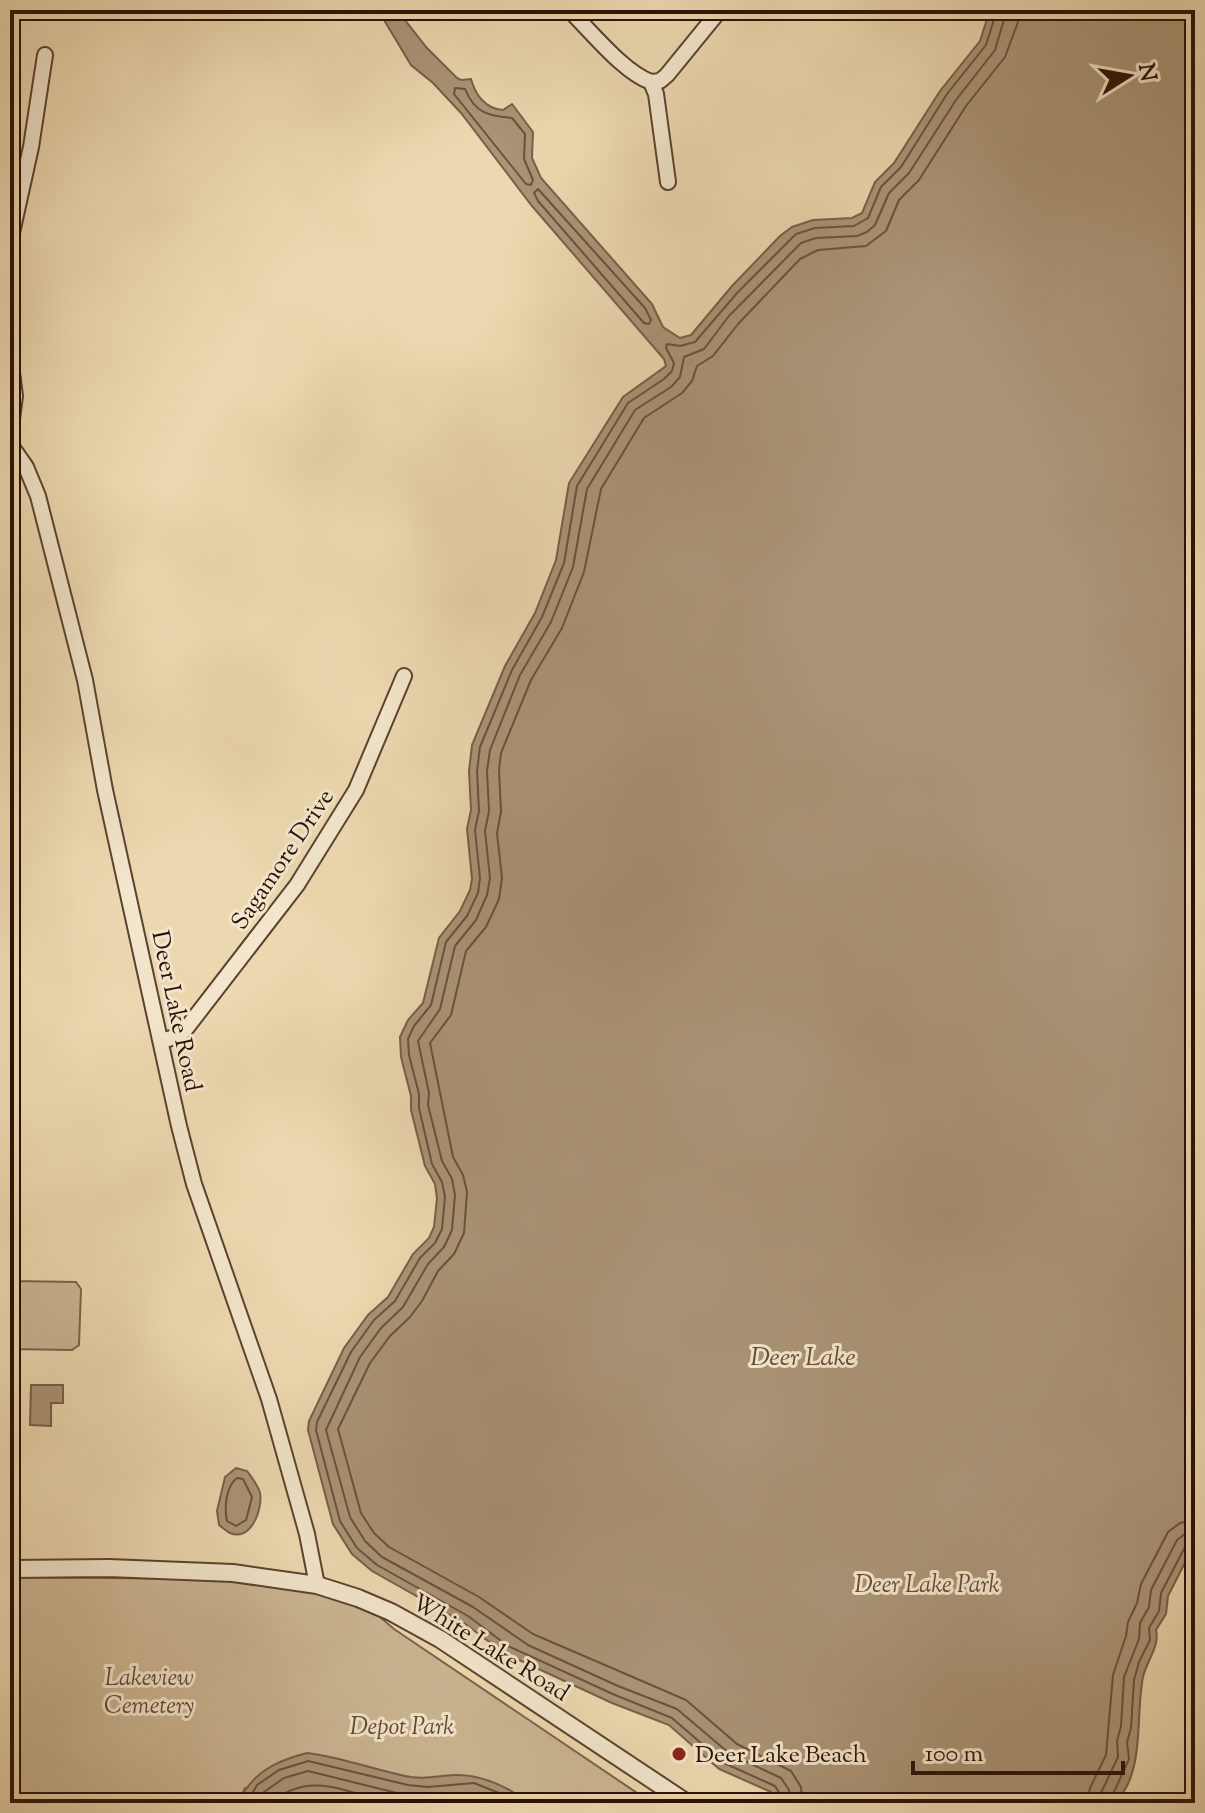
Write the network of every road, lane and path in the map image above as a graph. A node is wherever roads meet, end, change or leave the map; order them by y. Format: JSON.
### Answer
{"nodes":[{"id":1,"x":569,"y":10,"type":"edge"},
{"id":2,"x":720,"y":10,"type":"edge"},
{"id":3,"x":45,"y":55,"type":"dead end"},
{"id":4,"x":651,"y":82,"type":"junction"},
{"id":5,"x":668,"y":182,"type":"dead end"},
{"id":6,"x":10,"y":242,"type":"edge"},
{"id":7,"x":10,"y":356,"type":"edge"},
{"id":8,"x":10,"y":434,"type":"edge"},
{"id":9,"x":10,"y":444,"type":"edge"},
{"id":10,"x":404,"y":676,"type":"dead end"},
{"id":11,"x":161,"y":1041,"type":"junction"},
{"id":12,"x":10,"y":1569,"type":"edge"},
{"id":13,"x":317,"y":1585,"type":"junction"},
{"id":14,"x":687,"y":1803,"type":"edge"}],
"edges":[{"from":1,"to":4,"type":"street"},
{"from":2,"to":4,"type":"street"},
{"from":3,"to":6,"type":"street"},
{"from":4,"to":5,"type":"street"},
{"from":7,"to":8,"type":"street"},
{"from":9,"to":11,"type":"street","name":"Deer Lake Road"},
{"from":10,"to":11,"type":"street","name":"Sagamore Drive"},
{"from":11,"to":13,"type":"street","name":"Deer Lake Road"},
{"from":12,"to":13,"type":"street","name":"White Lake Road"},
{"from":13,"to":14,"type":"street","name":"White Lake Road"}]}
